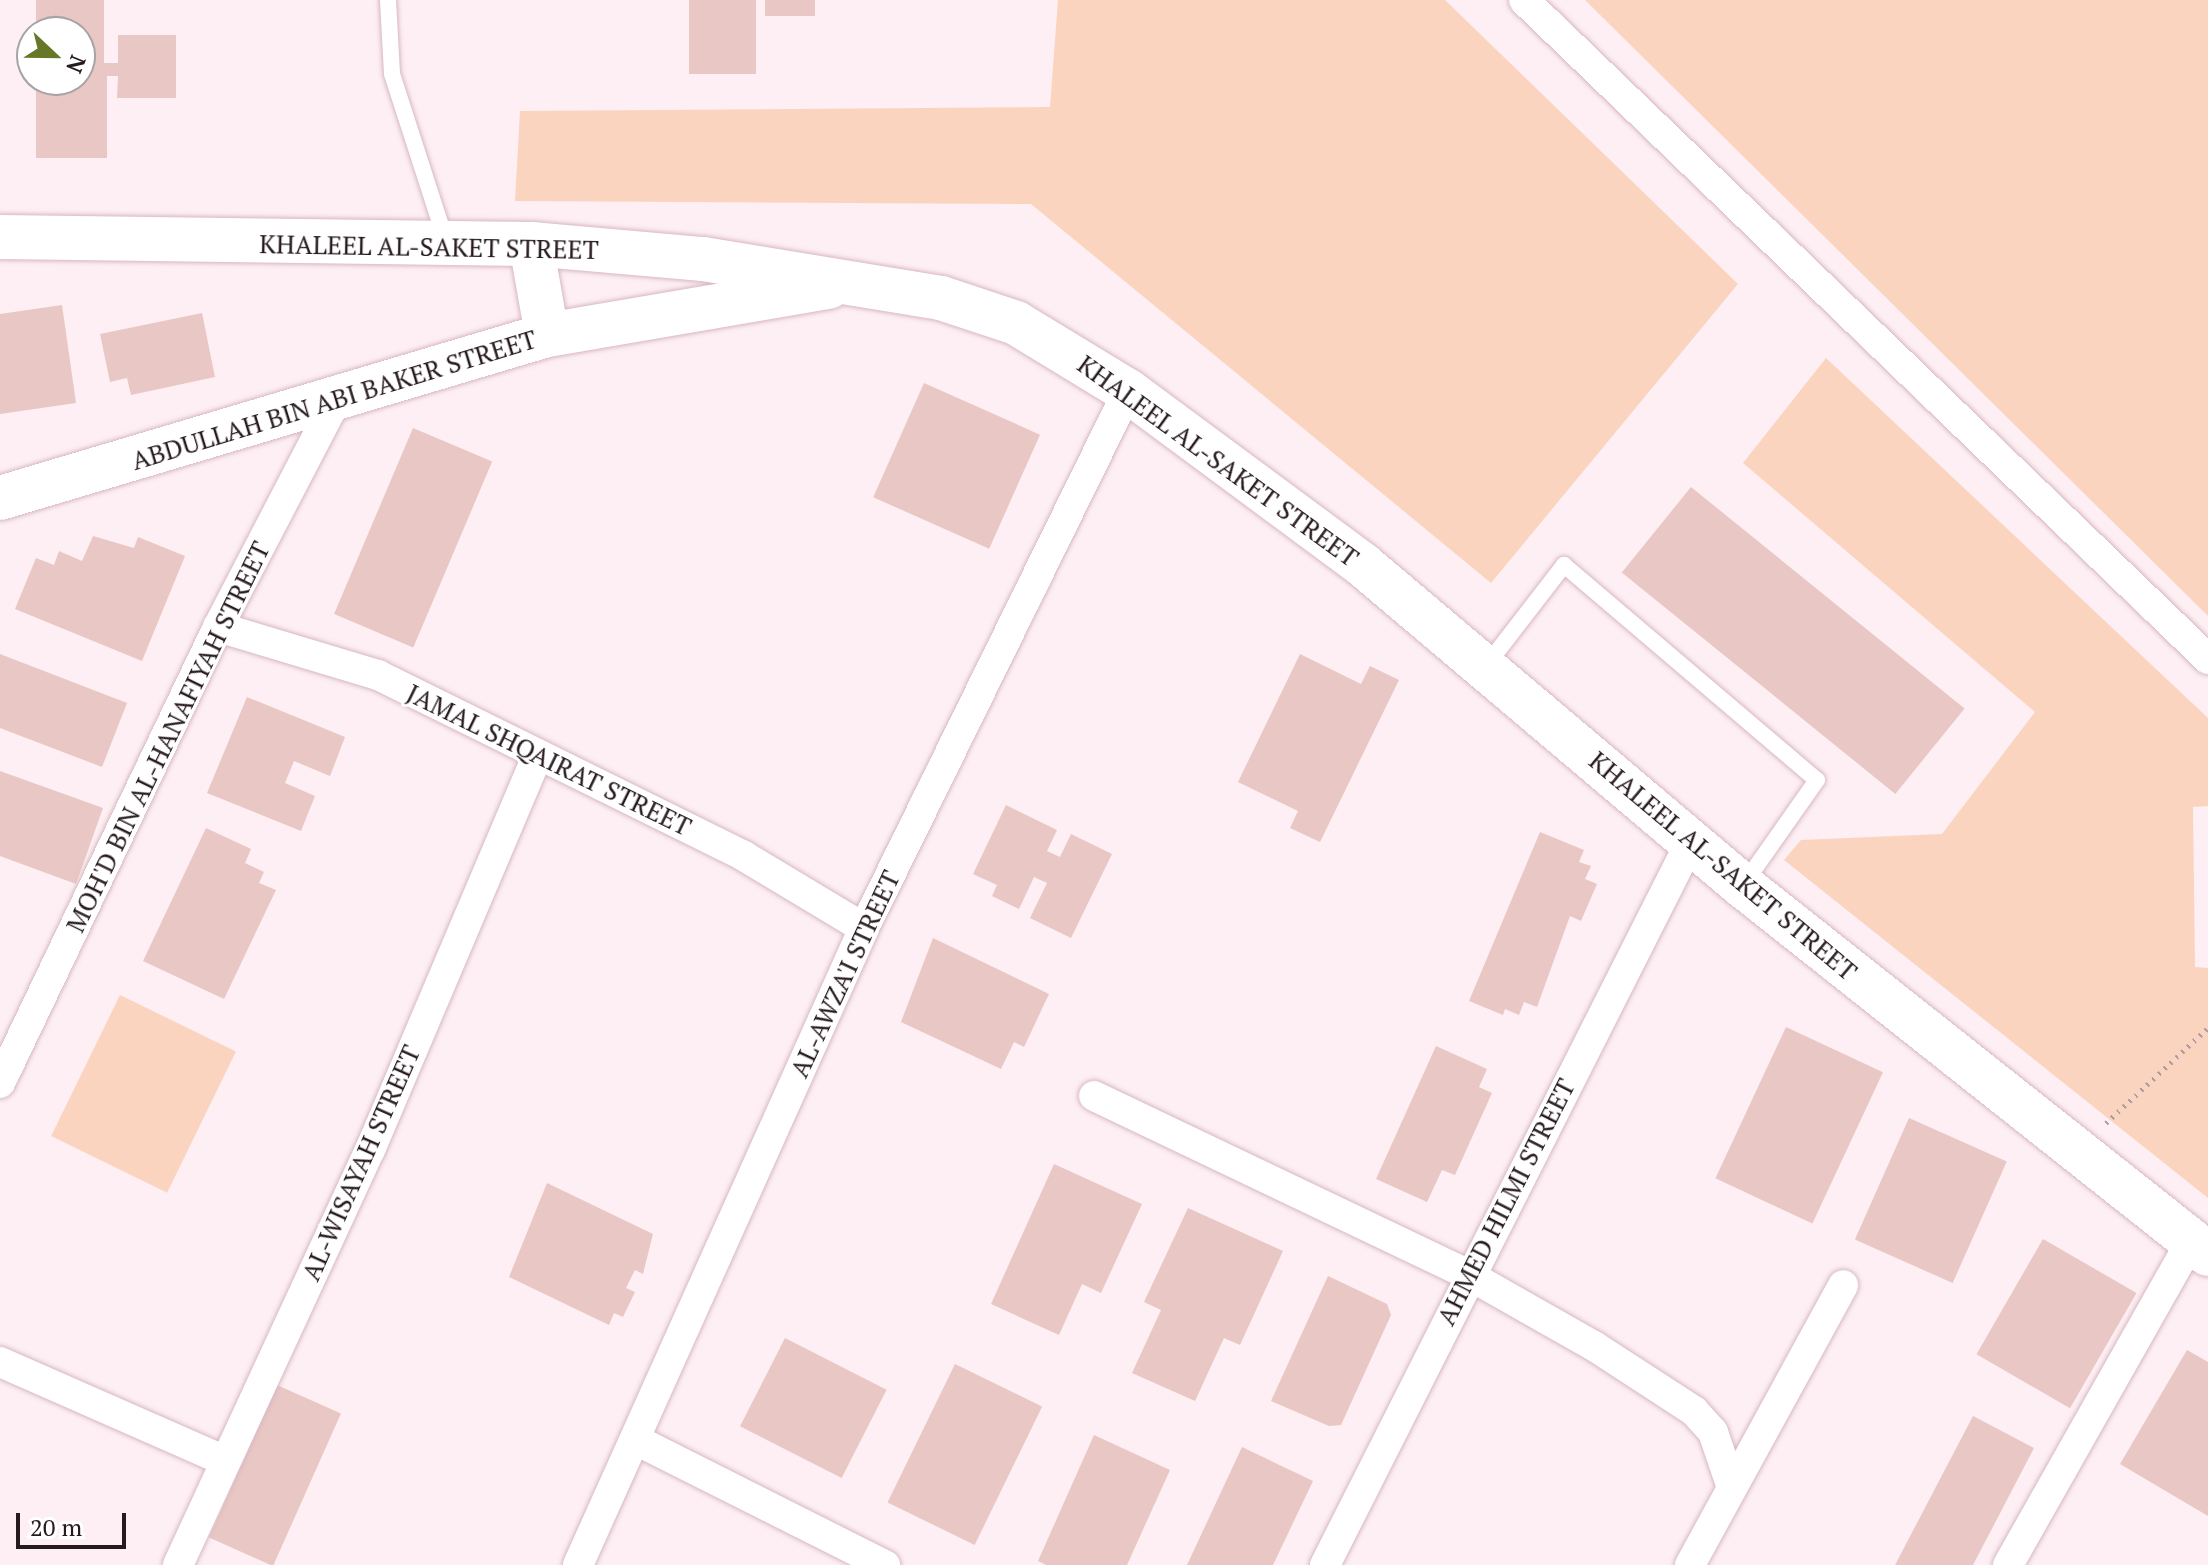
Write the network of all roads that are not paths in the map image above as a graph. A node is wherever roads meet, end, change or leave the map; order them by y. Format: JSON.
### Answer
{"nodes":[{"id":1,"x":388,"y":0,"type":"edge"},
{"id":2,"x":1524,"y":0,"type":"edge"},
{"id":3,"x":0,"y":237,"type":"edge"},
{"id":4,"x":448,"y":244,"type":"junction"},
{"id":5,"x":531,"y":244,"type":"junction"},
{"id":6,"x":859,"y":281,"type":"junction"},
{"id":7,"x":547,"y":335,"type":"junction"},
{"id":8,"x":1128,"y":391,"type":"junction"},
{"id":9,"x":340,"y":393,"type":"junction"},
{"id":10,"x":0,"y":498,"type":"edge"},
{"id":11,"x":218,"y":627,"type":"junction"},
{"id":12,"x":2208,"y":659,"type":"edge"},
{"id":13,"x":1486,"y":666,"type":"junction"},
{"id":14,"x":537,"y":757,"type":"junction"},
{"id":15,"x":1691,"y":841,"type":"junction"},
{"id":16,"x":1743,"y":886,"type":"junction"},
{"id":17,"x":864,"y":928,"type":"junction"},
{"id":18,"x":0,"y":1083,"type":"edge"},
{"id":19,"x":1094,"y":1096,"type":"dead end"},
{"id":20,"x":2200,"y":1247,"type":"edge"},
{"id":21,"x":1467,"y":1274,"type":"junction"},
{"id":22,"x":1843,"y":1285,"type":"dead end"},
{"id":23,"x":0,"y":1362,"type":"edge"},
{"id":24,"x":636,"y":1440,"type":"junction"},
{"id":25,"x":225,"y":1461,"type":"junction"},
{"id":26,"x":1730,"y":1482,"type":"junction"},
{"id":27,"x":850,"y":1558,"type":"edge"},
{"id":28,"x":178,"y":1565,"type":"edge"},
{"id":29,"x":578,"y":1565,"type":"edge"},
{"id":30,"x":885,"y":1565,"type":"edge"},
{"id":31,"x":1325,"y":1565,"type":"edge"},
{"id":32,"x":1690,"y":1565,"type":"edge"},
{"id":33,"x":2008,"y":1565,"type":"edge"}],
"edges":[{"from":1,"to":4,"type":"lane"},
{"from":2,"to":12,"type":"street"},
{"from":3,"to":4,"type":"street","name":"KHALEEL AL-SAKET STREET"},
{"from":4,"to":5,"type":"street","name":"KHALEEL AL-SAKET STREET"},
{"from":5,"to":6,"type":"street","name":"KHALEEL AL-SAKET STREET"},
{"from":5,"to":7,"type":"street"},
{"from":6,"to":7,"type":"street","name":"ABDULLAH BIN ABI BAKER STREET"},
{"from":6,"to":8,"type":"street","name":"KHALEEL AL-SAKET STREET"},
{"from":7,"to":9,"type":"street","name":"ABDULLAH BIN ABI BAKER STREET"},
{"from":8,"to":13,"type":"street","name":"KHALEEL AL-SAKET STREET"},
{"from":8,"to":17,"type":"street","name":"AL-AWZA'I STREET"},
{"from":9,"to":10,"type":"street","name":"ABDULLAH BIN ABI BAKER STREET"},
{"from":9,"to":11,"type":"street","name":"MOH'D BIN AL-HANAFIYAH STREET"},
{"from":11,"to":14,"type":"street","name":"JAMAL SHQAIRAT STREET"},
{"from":11,"to":18,"type":"street","name":"MOH'D BIN AL-HANAFIYAH STREET"},
{"from":13,"to":15,"type":"street","name":"KHALEEL AL-SAKET STREET"},
{"from":13,"to":16,"type":"lane"},
{"from":14,"to":17,"type":"street","name":"JAMAL SHQAIRAT STREET"},
{"from":14,"to":25,"type":"street","name":"AL-WISAYAH STREET"},
{"from":15,"to":16,"type":"street","name":"KHALEEL AL-SAKET STREET"},
{"from":15,"to":21,"type":"street","name":"AHMED HILMI STREET"},
{"from":16,"to":20,"type":"street","name":"KHALEEL AL-SAKET STREET"},
{"from":17,"to":24,"type":"street","name":"AL-AWZA'I STREET"},
{"from":19,"to":21,"type":"street"},
{"from":20,"to":33,"type":"street"},
{"from":21,"to":26,"type":"street"},
{"from":21,"to":31,"type":"street","name":"AHMED HILMI STREET"},
{"from":22,"to":26,"type":"street"},
{"from":23,"to":25,"type":"street"},
{"from":24,"to":27,"type":"street"},
{"from":24,"to":29,"type":"street","name":"AL-AWZA'I STREET"},
{"from":25,"to":28,"type":"street","name":"AL-WISAYAH STREET"},
{"from":26,"to":32,"type":"street"},
{"from":27,"to":30,"type":"street"}]}
